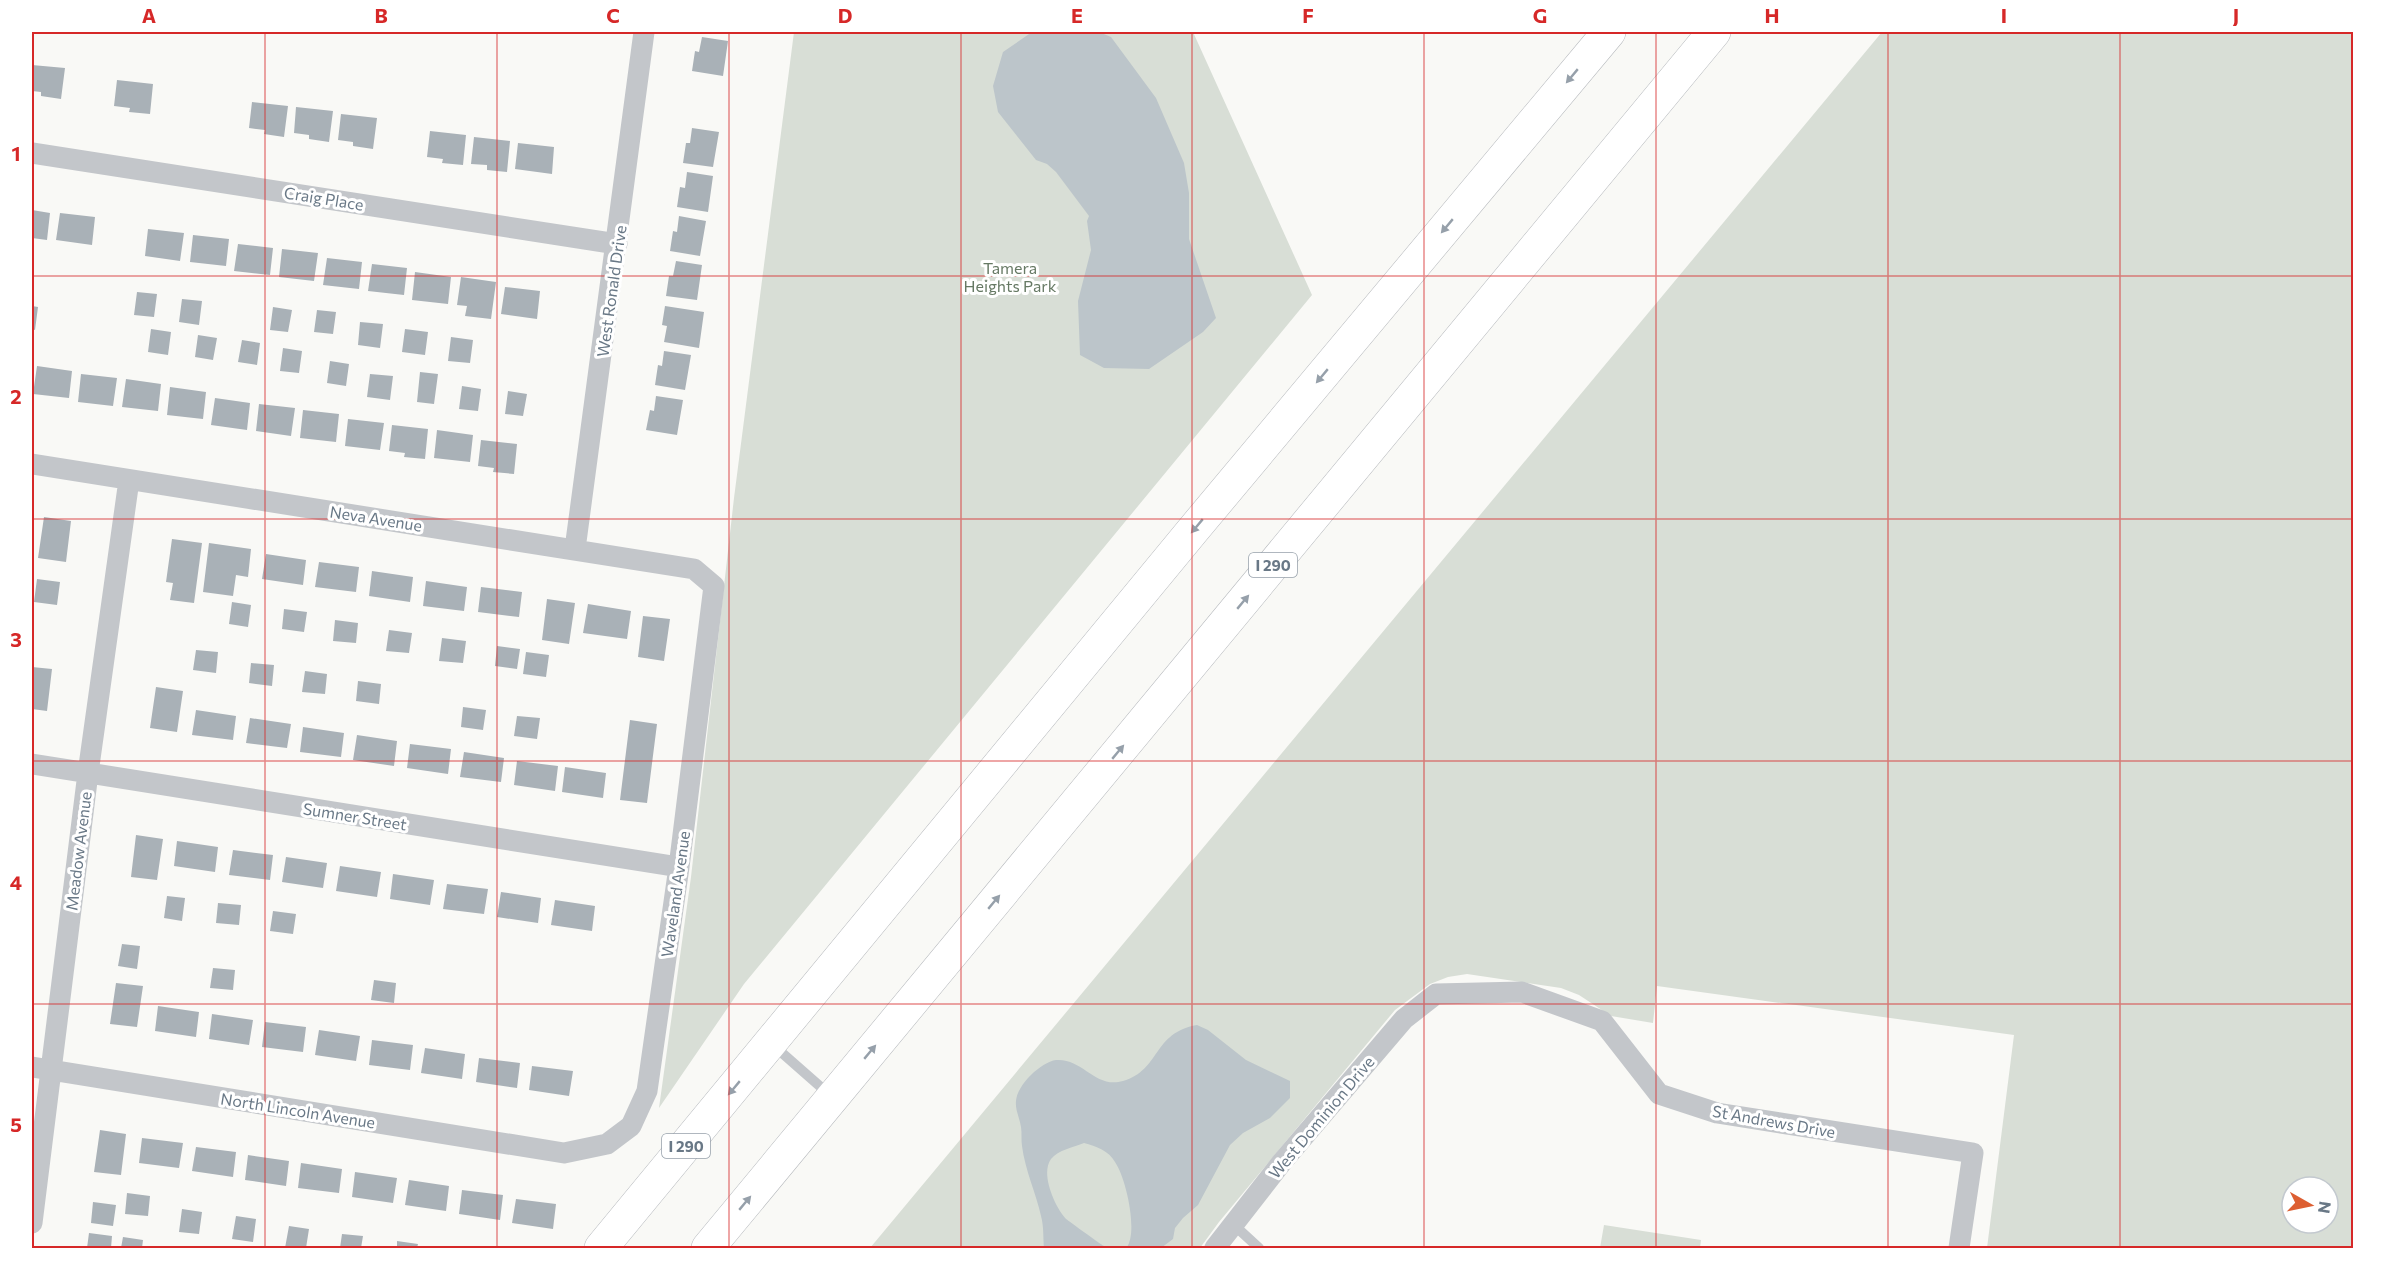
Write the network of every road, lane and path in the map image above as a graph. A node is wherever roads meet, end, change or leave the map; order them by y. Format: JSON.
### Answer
{"nodes":[{"id":1,"x":644,"y":32,"type":"edge"},
{"id":2,"x":1609,"y":32,"type":"edge"},
{"id":3,"x":1714,"y":32,"type":"edge"},
{"id":4,"x":32,"y":153,"type":"edge"},
{"id":5,"x":617,"y":244,"type":"junction"},
{"id":6,"x":32,"y":464,"type":"edge"},
{"id":7,"x":129,"y":480,"type":"junction"},
{"id":8,"x":575,"y":549,"type":"junction"},
{"id":9,"x":714,"y":586,"type":"joint"},
{"id":10,"x":32,"y":764,"type":"edge"},
{"id":11,"x":88,"y":773,"type":"junction"},
{"id":12,"x":679,"y":867,"type":"junction"},
{"id":13,"x":1436,"y":994,"type":"joint"},
{"id":14,"x":771,"y":1043,"type":"junction"},
{"id":15,"x":41,"y":1069,"type":"edge"},
{"id":16,"x":832,"y":1098,"type":"junction"},
{"id":17,"x":564,"y":1153,"type":"joint"},
{"id":18,"x":32,"y":1223,"type":"edge"},
{"id":19,"x":1234,"y":1225,"type":"junction"},
{"id":20,"x":601,"y":1248,"type":"edge"},
{"id":21,"x":708,"y":1248,"type":"edge"},
{"id":22,"x":1215,"y":1248,"type":"edge"},
{"id":23,"x":1258,"y":1248,"type":"edge"},
{"id":24,"x":1959,"y":1248,"type":"edge"}],
"edges":[{"from":1,"to":5,"type":"street","name":"West Ronald Drive"},
{"from":2,"to":14,"type":"highway","number":"I 290","one_way":true},
{"from":16,"to":3,"type":"highway","number":"I 290","one_way":true},
{"from":4,"to":5,"type":"street","name":"Craig Place"},
{"from":5,"to":8,"type":"street","name":"West Ronald Drive"},
{"from":6,"to":7,"type":"street","name":"Neva Avenue"},
{"from":7,"to":8,"type":"street","name":"Neva Avenue"},
{"from":7,"to":11,"type":"street","name":"Meadow Avenue"},
{"from":8,"to":9,"type":"street","name":"Neva Avenue"},
{"from":9,"to":12,"type":"street","name":"Waveland Avenue"},
{"from":10,"to":11,"type":"street","name":"Sumner Street"},
{"from":11,"to":12,"type":"street","name":"Sumner Street"},
{"from":11,"to":15,"type":"street","name":"Meadow Avenue"},
{"from":12,"to":17,"type":"street","name":"Waveland Avenue"},
{"from":13,"to":19,"type":"street","name":"West Dominion Drive"},
{"from":13,"to":24,"type":"street","name":"St Andrews Drive"},
{"from":14,"to":16,"type":"lane"},
{"from":14,"to":20,"type":"highway","number":"I 290","one_way":true},
{"from":15,"to":17,"type":"street","name":"North Lincoln Avenue"},
{"from":15,"to":18,"type":"street","name":"Meadow Avenue"},
{"from":21,"to":16,"type":"highway","number":"I 290","one_way":true},
{"from":19,"to":22,"type":"street","name":"West Dominion Drive"},
{"from":19,"to":23,"type":"lane"}]}
